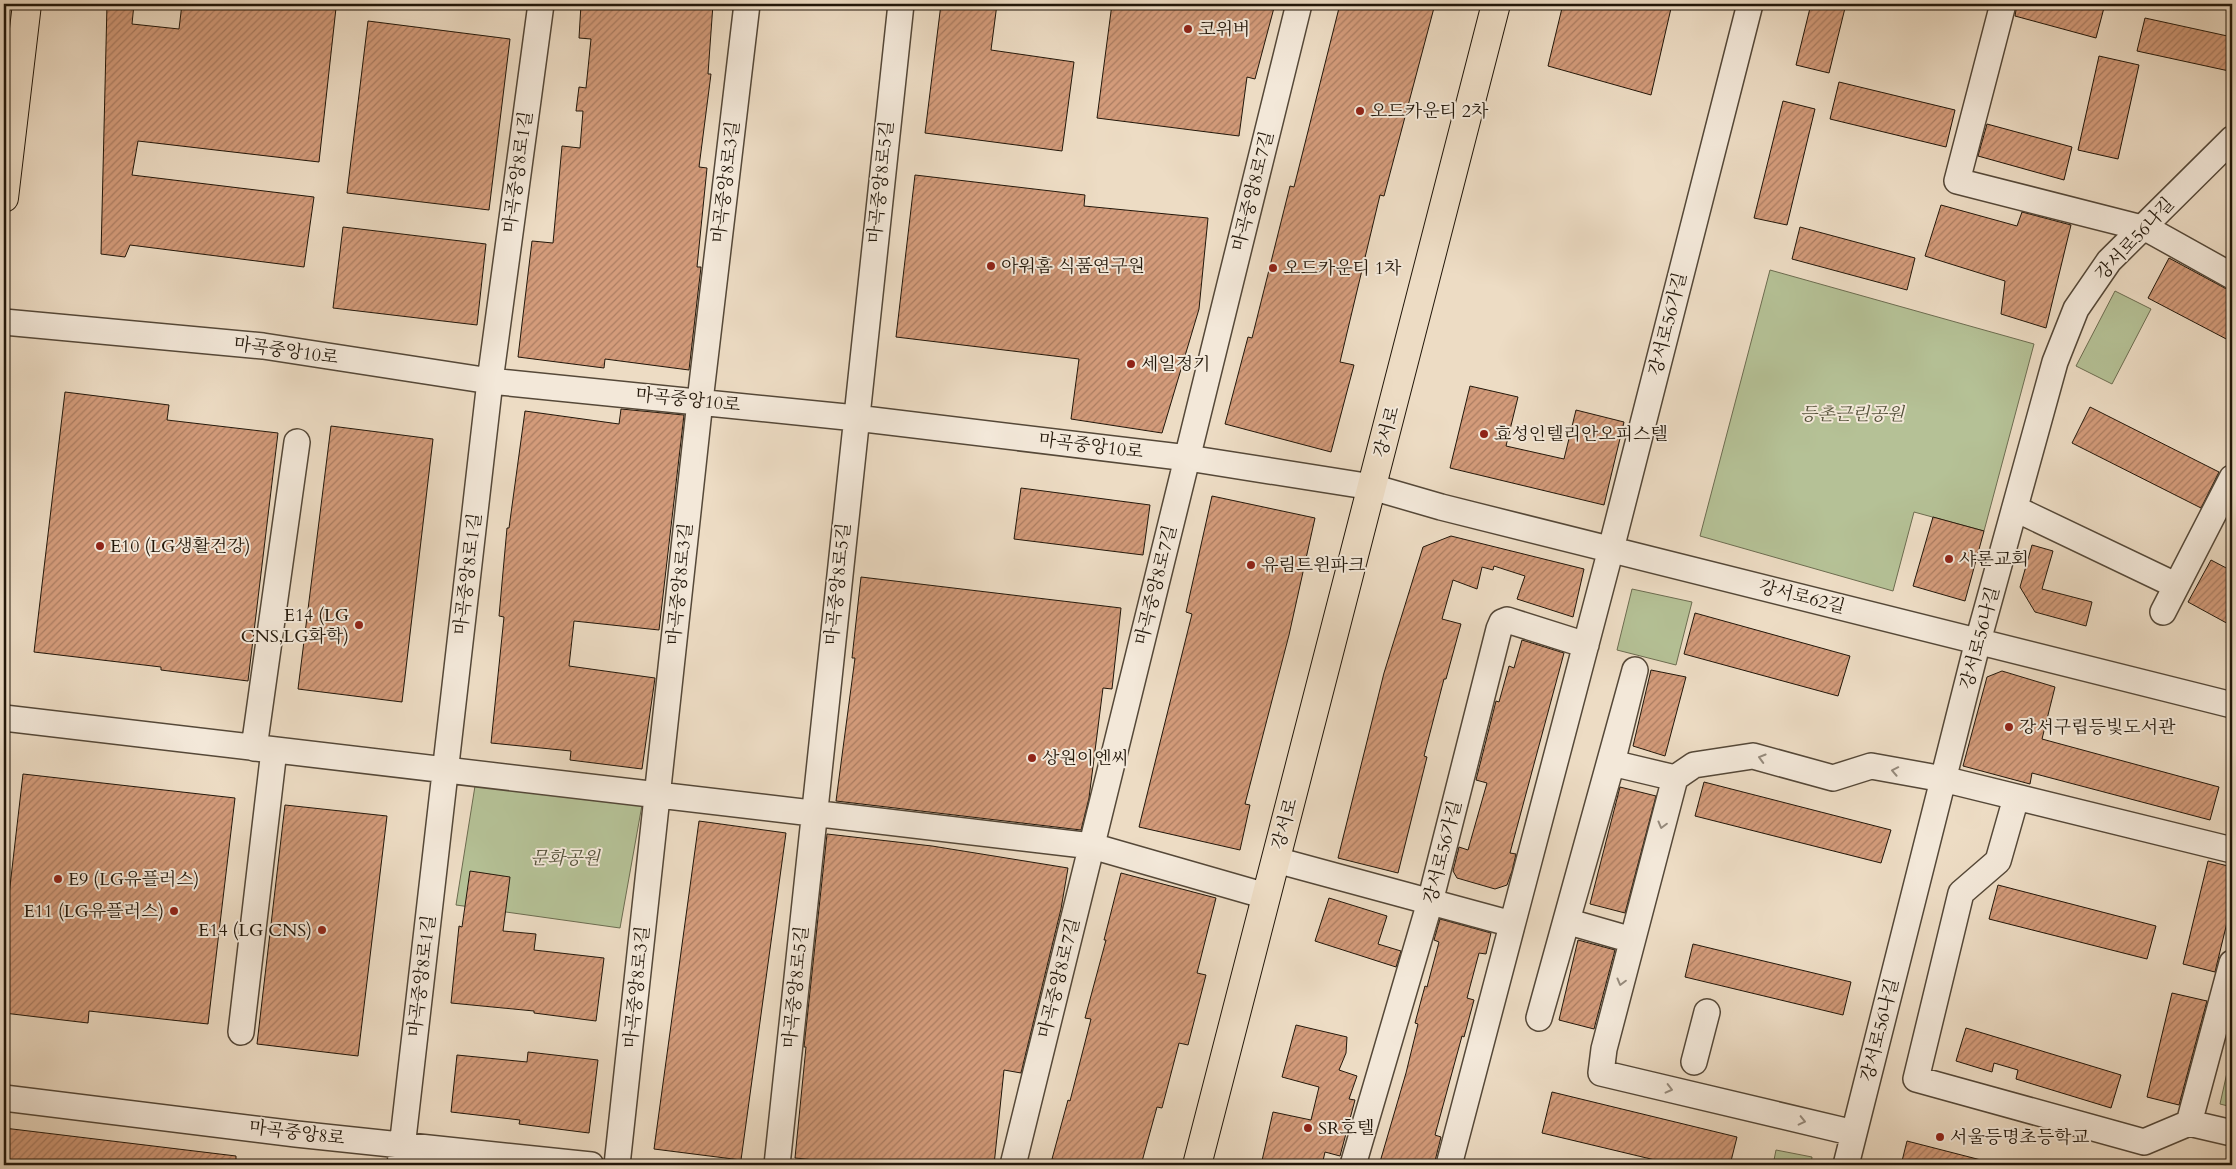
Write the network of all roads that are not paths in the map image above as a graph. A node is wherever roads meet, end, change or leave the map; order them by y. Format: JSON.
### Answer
{"nodes":[{"id":1,"x":27,"y":4,"type":"edge"},
{"id":2,"x":540,"y":4,"type":"edge"},
{"id":3,"x":747,"y":4,"type":"edge"},
{"id":4,"x":901,"y":4,"type":"edge"},
{"id":5,"x":1300,"y":4,"type":"edge"},
{"id":6,"x":1496,"y":4,"type":"edge"},
{"id":7,"x":1750,"y":4,"type":"edge"},
{"id":8,"x":2003,"y":4,"type":"edge"},
{"id":9,"x":2232,"y":139,"type":"edge"},
{"id":10,"x":4,"y":198,"type":"edge"},
{"id":11,"x":2143,"y":228,"type":"junction"},
{"id":12,"x":2232,"y":276,"type":"edge"},
{"id":13,"x":4,"y":322,"type":"edge"},
{"id":14,"x":490,"y":381,"type":"junction"},
{"id":15,"x":700,"y":401,"type":"junction"},
{"id":16,"x":856,"y":418,"type":"junction"},
{"id":17,"x":297,"y":442,"type":"dead end"},
{"id":18,"x":1188,"y":458,"type":"junction"},
{"id":19,"x":2232,"y":478,"type":"edge"},
{"id":20,"x":1372,"y":487,"type":"junction"},
{"id":21,"x":2016,"y":509,"type":"junction"},
{"id":22,"x":1611,"y":549,"type":"junction"},
{"id":23,"x":2175,"y":585,"type":"junction"},
{"id":24,"x":2162,"y":612,"type":"dead end"},
{"id":25,"x":1978,"y":641,"type":"junction"},
{"id":26,"x":1586,"y":645,"type":"junction"},
{"id":27,"x":2232,"y":705,"type":"edge"},
{"id":28,"x":4,"y":718,"type":"edge"},
{"id":29,"x":264,"y":749,"type":"junction"},
{"id":30,"x":1612,"y":762,"type":"junction"},
{"id":31,"x":445,"y":771,"type":"junction"},
{"id":32,"x":1675,"y":778,"type":"junction"},
{"id":33,"x":1943,"y":780,"type":"junction"},
{"id":34,"x":657,"y":796,"type":"junction"},
{"id":35,"x":2016,"y":798,"type":"junction"},
{"id":36,"x":814,"y":814,"type":"junction"},
{"id":37,"x":1092,"y":846,"type":"junction"},
{"id":38,"x":2232,"y":850,"type":"edge"},
{"id":39,"x":1276,"y":860,"type":"junction"},
{"id":40,"x":1266,"y":896,"type":"junction"},
{"id":41,"x":1430,"y":902,"type":"junction"},
{"id":42,"x":1566,"y":921,"type":"junction"},
{"id":43,"x":1512,"y":924,"type":"junction"},
{"id":44,"x":1632,"y":940,"type":"junction"},
{"id":45,"x":2232,"y":964,"type":"edge"},
{"id":46,"x":1708,"y":1012,"type":"dead end"},
{"id":47,"x":240,"y":1032,"type":"dead end"},
{"id":48,"x":1694,"y":1062,"type":"dead end"},
{"id":49,"x":4,"y":1098,"type":"edge"},
{"id":50,"x":2189,"y":1123,"type":"junction"},
{"id":51,"x":1854,"y":1133,"type":"junction"},
{"id":52,"x":2232,"y":1133,"type":"edge"},
{"id":53,"x":402,"y":1155,"type":"edge"},
{"id":54,"x":591,"y":1165,"type":"edge"},
{"id":55,"x":618,"y":1165,"type":"edge"},
{"id":56,"x":777,"y":1165,"type":"edge"},
{"id":57,"x":1013,"y":1165,"type":"edge"},
{"id":58,"x":1197,"y":1165,"type":"edge"},
{"id":59,"x":1354,"y":1165,"type":"edge"},
{"id":60,"x":1449,"y":1165,"type":"edge"},
{"id":61,"x":1846,"y":1165,"type":"edge"}],
"edges":[{"from":1,"to":10,"type":"main road"},
{"from":2,"to":14,"type":"street","name":"마곡중앙8로1길"},
{"from":3,"to":15,"type":"street","name":"마곡중앙8로3길"},
{"from":4,"to":16,"type":"street","name":"마곡중앙8로5길"},
{"from":5,"to":18,"type":"street","name":"마곡중앙8로7길"},
{"from":6,"to":20,"type":"main road","name":"강서로"},
{"from":7,"to":22,"type":"street","name":"강서로56가길"},
{"from":8,"to":11,"type":"street"},
{"from":9,"to":11,"type":"street","name":"강서로56나길"},
{"from":11,"to":12,"type":"street"},
{"from":11,"to":21,"type":"street","name":"강서로56나길"},
{"from":13,"to":14,"type":"street","name":"마곡중앙10로"},
{"from":14,"to":15,"type":"street","name":"마곡중앙10로"},
{"from":14,"to":31,"type":"street","name":"마곡중앙8로1길"},
{"from":15,"to":16,"type":"street","name":"마곡중앙10로"},
{"from":15,"to":34,"type":"street","name":"마곡중앙8로3길"},
{"from":16,"to":18,"type":"street","name":"마곡중앙10로"},
{"from":16,"to":36,"type":"street","name":"마곡중앙8로5길"},
{"from":17,"to":29,"type":"street"},
{"from":18,"to":20,"type":"street","name":"마곡중앙10로"},
{"from":18,"to":37,"type":"street","name":"마곡중앙8로7길"},
{"from":19,"to":23,"type":"street"},
{"from":20,"to":22,"type":"street","name":"강서로62길"},
{"from":20,"to":39,"type":"main road","name":"강서로"},
{"from":21,"to":23,"type":"street"},
{"from":21,"to":25,"type":"street","name":"강서로56나길"},
{"from":22,"to":25,"type":"street","name":"강서로62길"},
{"from":22,"to":26,"type":"street","name":"강서로56가길"},
{"from":23,"to":24,"type":"street"},
{"from":25,"to":27,"type":"street","name":"강서로62길"},
{"from":25,"to":33,"type":"street","name":"강서로56나길"},
{"from":26,"to":41,"type":"street","name":"강서로56가길"},
{"from":26,"to":43,"type":"street","name":"강서로56가길"},
{"from":28,"to":29,"type":"street"},
{"from":29,"to":31,"type":"street"},
{"from":29,"to":47,"type":"street"},
{"from":30,"to":32,"type":"street"},
{"from":30,"to":42,"type":"street"},
{"from":30,"to":42,"type":"street"},
{"from":31,"to":34,"type":"street"},
{"from":31,"to":53,"type":"street","name":"마곡중앙8로1길"},
{"from":33,"to":32,"type":"street","one_way":true},
{"from":32,"to":44,"type":"street","one_way":true},
{"from":33,"to":35,"type":"street"},
{"from":33,"to":51,"type":"street","name":"강서로56나길"},
{"from":34,"to":36,"type":"street"},
{"from":34,"to":55,"type":"street","name":"마곡중앙8로3길"},
{"from":35,"to":38,"type":"street"},
{"from":35,"to":50,"type":"street"},
{"from":36,"to":37,"type":"street"},
{"from":36,"to":56,"type":"street","name":"마곡중앙8로5길"},
{"from":37,"to":40,"type":"street"},
{"from":37,"to":57,"type":"street","name":"마곡중앙8로7길"},
{"from":39,"to":40,"type":"main road","name":"강서로"},
{"from":39,"to":41,"type":"street","name":"강서로"},
{"from":40,"to":58,"type":"main road","name":"강서로"},
{"from":41,"to":43,"type":"street","name":"강서로"},
{"from":41,"to":59,"type":"street","name":"강서로56가길"},
{"from":42,"to":44,"type":"street"},
{"from":43,"to":60,"type":"street","name":"강서로56가길"},
{"from":44,"to":51,"type":"street","one_way":true},
{"from":45,"to":50,"type":"street"},
{"from":46,"to":48,"type":"street"},
{"from":49,"to":53,"type":"street","name":"마곡중앙8로"},
{"from":50,"to":52,"type":"street"},
{"from":51,"to":61,"type":"street","name":"강서로56나길"},
{"from":53,"to":54,"type":"street","name":"마곡중앙8로"}]}
